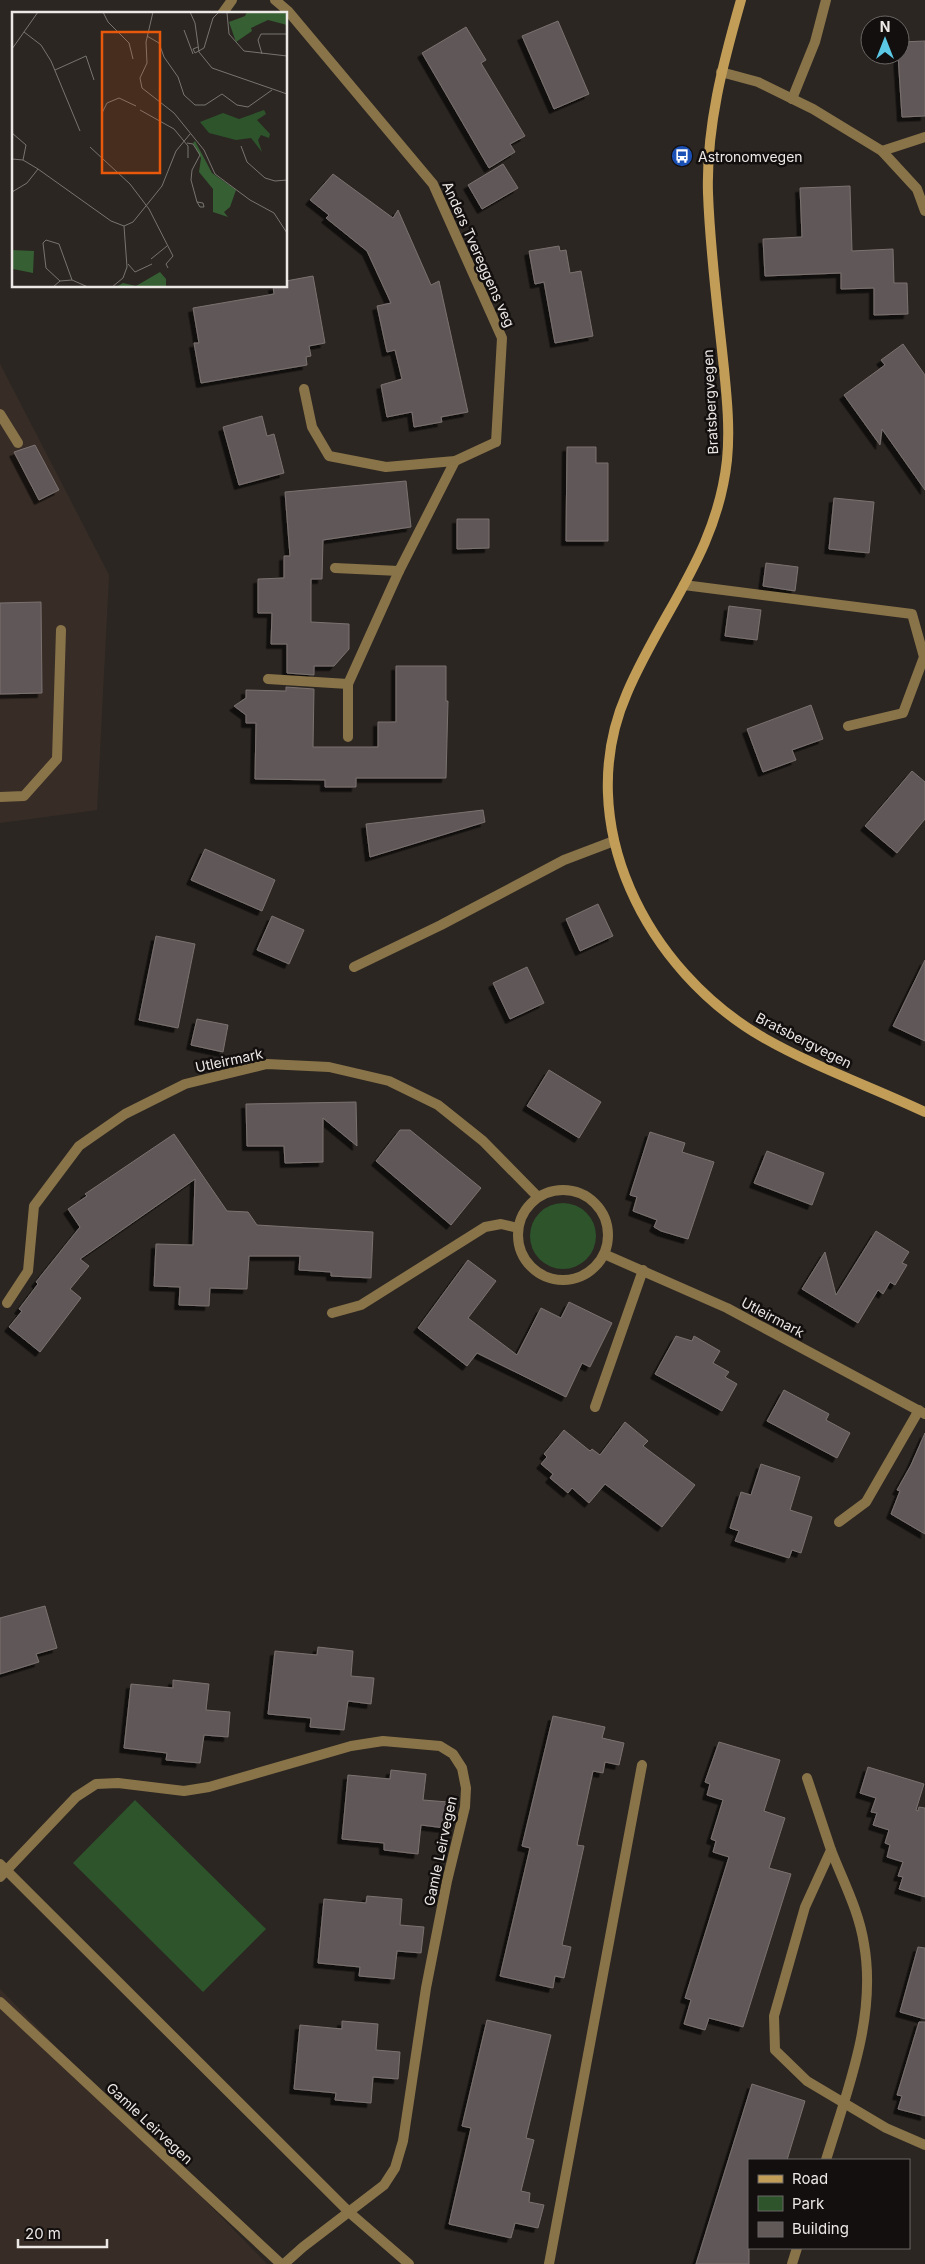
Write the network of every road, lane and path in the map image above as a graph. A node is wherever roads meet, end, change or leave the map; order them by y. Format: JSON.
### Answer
{"nodes":[{"id":1,"x":232,"y":0,"type":"edge"},
{"id":2,"x":274,"y":0,"type":"edge"},
{"id":3,"x":741,"y":0,"type":"edge"},
{"id":4,"x":826,"y":0,"type":"edge"},
{"id":5,"x":223,"y":12,"type":"edge"},
{"id":6,"x":721,"y":72,"type":"junction"},
{"id":7,"x":792,"y":99,"type":"junction"},
{"id":8,"x":925,"y":137,"type":"edge"},
{"id":9,"x":882,"y":151,"type":"junction"},
{"id":10,"x":925,"y":211,"type":"edge"},
{"id":11,"x":304,"y":389,"type":"dead end"},
{"id":12,"x":0,"y":414,"type":"edge"},
{"id":13,"x":18,"y":443,"type":"dead end"},
{"id":14,"x":455,"y":461,"type":"junction"},
{"id":15,"x":335,"y":568,"type":"dead end"},
{"id":16,"x":399,"y":571,"type":"junction"},
{"id":17,"x":684,"y":585,"type":"junction"},
{"id":18,"x":61,"y":630,"type":"dead end"},
{"id":19,"x":268,"y":679,"type":"dead end"},
{"id":20,"x":348,"y":684,"type":"junction"},
{"id":21,"x":848,"y":726,"type":"dead end"},
{"id":22,"x":348,"y":737,"type":"dead end"},
{"id":23,"x":0,"y":797,"type":"edge"},
{"id":24,"x":614,"y":842,"type":"junction"},
{"id":25,"x":354,"y":967,"type":"dead end"},
{"id":26,"x":925,"y":1112,"type":"edge"},
{"id":27,"x":538,"y":1197,"type":"junction"},
{"id":28,"x":518,"y":1228,"type":"junction"},
{"id":29,"x":604,"y":1254,"type":"junction"},
{"id":30,"x":643,"y":1270,"type":"junction"},
{"id":31,"x":6,"y":1303,"type":"dead end"},
{"id":32,"x":332,"y":1313,"type":"dead end"},
{"id":33,"x":595,"y":1407,"type":"dead end"},
{"id":34,"x":922,"y":1412,"type":"edge"},
{"id":35,"x":839,"y":1522,"type":"dead end"},
{"id":36,"x":642,"y":1765,"type":"dead end"},
{"id":37,"x":807,"y":1778,"type":"dead end"},
{"id":38,"x":831,"y":1850,"type":"junction"},
{"id":39,"x":2,"y":1870,"type":"edge"},
{"id":40,"x":0,"y":2002,"type":"edge"},
{"id":41,"x":843,"y":2104,"type":"junction"},
{"id":42,"x":925,"y":2145,"type":"edge"},
{"id":43,"x":826,"y":2159,"type":"edge"},
{"id":44,"x":350,"y":2213,"type":"junction"},
{"id":45,"x":797,"y":2249,"type":"edge"},
{"id":46,"x":282,"y":2264,"type":"edge"},
{"id":47,"x":409,"y":2264,"type":"edge"},
{"id":48,"x":549,"y":2264,"type":"edge"},
{"id":49,"x":792,"y":2264,"type":"edge"}],
"edges":[{"from":1,"to":5,"type":"street"},
{"from":2,"to":14,"type":"street","name":"Anders Tvereggens veg"},
{"from":3,"to":6,"type":"main road","name":"Bratsbergvegen"},
{"from":4,"to":7,"type":"street"},
{"from":6,"to":7,"type":"street"},
{"from":6,"to":17,"type":"main road","name":"Bratsbergvegen"},
{"from":7,"to":9,"type":"street"},
{"from":8,"to":9,"type":"street"},
{"from":9,"to":10,"type":"street"},
{"from":11,"to":14,"type":"street","name":"Anders Tvereggens veg"},
{"from":12,"to":13,"type":"street"},
{"from":14,"to":16,"type":"street"},
{"from":15,"to":16,"type":"street"},
{"from":16,"to":20,"type":"street"},
{"from":17,"to":21,"type":"street"},
{"from":17,"to":24,"type":"main road","name":"Bratsbergvegen"},
{"from":18,"to":23,"type":"street"},
{"from":19,"to":20,"type":"street"},
{"from":20,"to":22,"type":"street"},
{"from":24,"to":25,"type":"street"},
{"from":24,"to":26,"type":"main road","name":"Bratsbergvegen"},
{"from":27,"to":28,"type":"street"},
{"from":27,"to":29,"type":"street"},
{"from":27,"to":31,"type":"street","name":"Utleirmark"},
{"from":28,"to":29,"type":"street"},
{"from":28,"to":32,"type":"street"},
{"from":29,"to":30,"type":"street","name":"Utleirmark"},
{"from":30,"to":33,"type":"street"},
{"from":30,"to":34,"type":"street","name":"Utleirmark"},
{"from":34,"to":35,"type":"street"},
{"from":36,"to":48,"type":"street"},
{"from":37,"to":38,"type":"street"},
{"from":38,"to":41,"type":"street"},
{"from":38,"to":41,"type":"street"},
{"from":39,"to":44,"type":"street","name":"Gamle Leirvegen"},
{"from":39,"to":44,"type":"street","name":"Gamle Leirvegen"},
{"from":40,"to":46,"type":"street","name":"Gamle Leirvegen"},
{"from":41,"to":42,"type":"street"},
{"from":41,"to":43,"type":"street"},
{"from":44,"to":46,"type":"street","name":"Gamle Leirvegen"},
{"from":44,"to":47,"type":"street"},
{"from":45,"to":49,"type":"street"}]}
